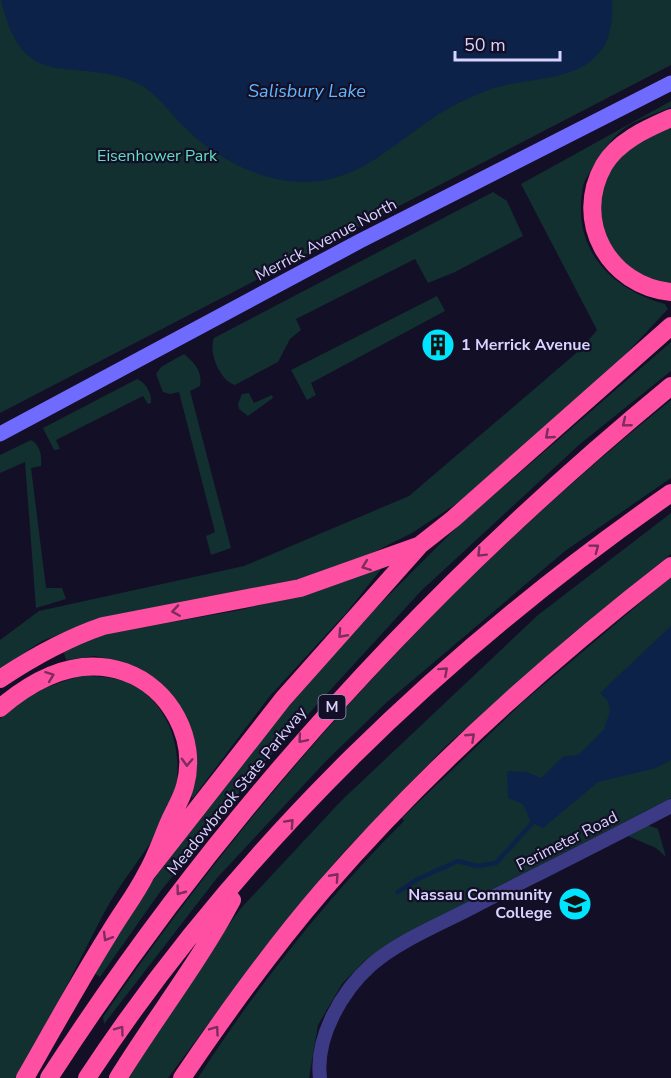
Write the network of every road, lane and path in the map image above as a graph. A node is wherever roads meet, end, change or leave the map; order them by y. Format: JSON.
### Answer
{"nodes":[{"id":1,"x":671,"y":83,"type":"edge"},
{"id":2,"x":671,"y":118,"type":"edge"},
{"id":3,"x":671,"y":292,"type":"edge"},
{"id":4,"x":671,"y":326,"type":"edge"},
{"id":5,"x":671,"y":386,"type":"edge"},
{"id":6,"x":0,"y":434,"type":"edge"},
{"id":7,"x":671,"y":493,"type":"edge"},
{"id":8,"x":420,"y":545,"type":"junction"},
{"id":9,"x":671,"y":566,"type":"edge"},
{"id":10,"x":0,"y":679,"type":"edge"},
{"id":11,"x":0,"y":708,"type":"edge"},
{"id":12,"x":671,"y":806,"type":"edge"},
{"id":13,"x":250,"y":866,"type":"junction"},
{"id":14,"x":146,"y":874,"type":"junction"},
{"id":15,"x":25,"y":1078,"type":"edge"},
{"id":16,"x":49,"y":1078,"type":"edge"},
{"id":17,"x":87,"y":1078,"type":"edge"},
{"id":18,"x":118,"y":1078,"type":"edge"},
{"id":19,"x":182,"y":1078,"type":"edge"},
{"id":20,"x":320,"y":1078,"type":"edge"}],
"edges":[{"from":1,"to":6,"type":"main road","name":"Merrick Avenue North"},
{"from":2,"to":3,"type":"highway"},
{"from":4,"to":8,"type":"highway","one_way":true},
{"from":5,"to":16,"type":"highway","name":"Meadowbrook State Parkway","number":"M","one_way":true},
{"from":13,"to":7,"type":"highway","one_way":true},
{"from":8,"to":10,"type":"highway","one_way":true},
{"from":8,"to":14,"type":"highway","one_way":true},
{"from":19,"to":9,"type":"highway","one_way":true},
{"from":11,"to":14,"type":"highway","one_way":true},
{"from":12,"to":20,"type":"street","name":"Perimeter Road"},
{"from":17,"to":13,"type":"highway","one_way":true},
{"from":13,"to":18,"type":"highway"},
{"from":14,"to":15,"type":"highway","one_way":true}]}
